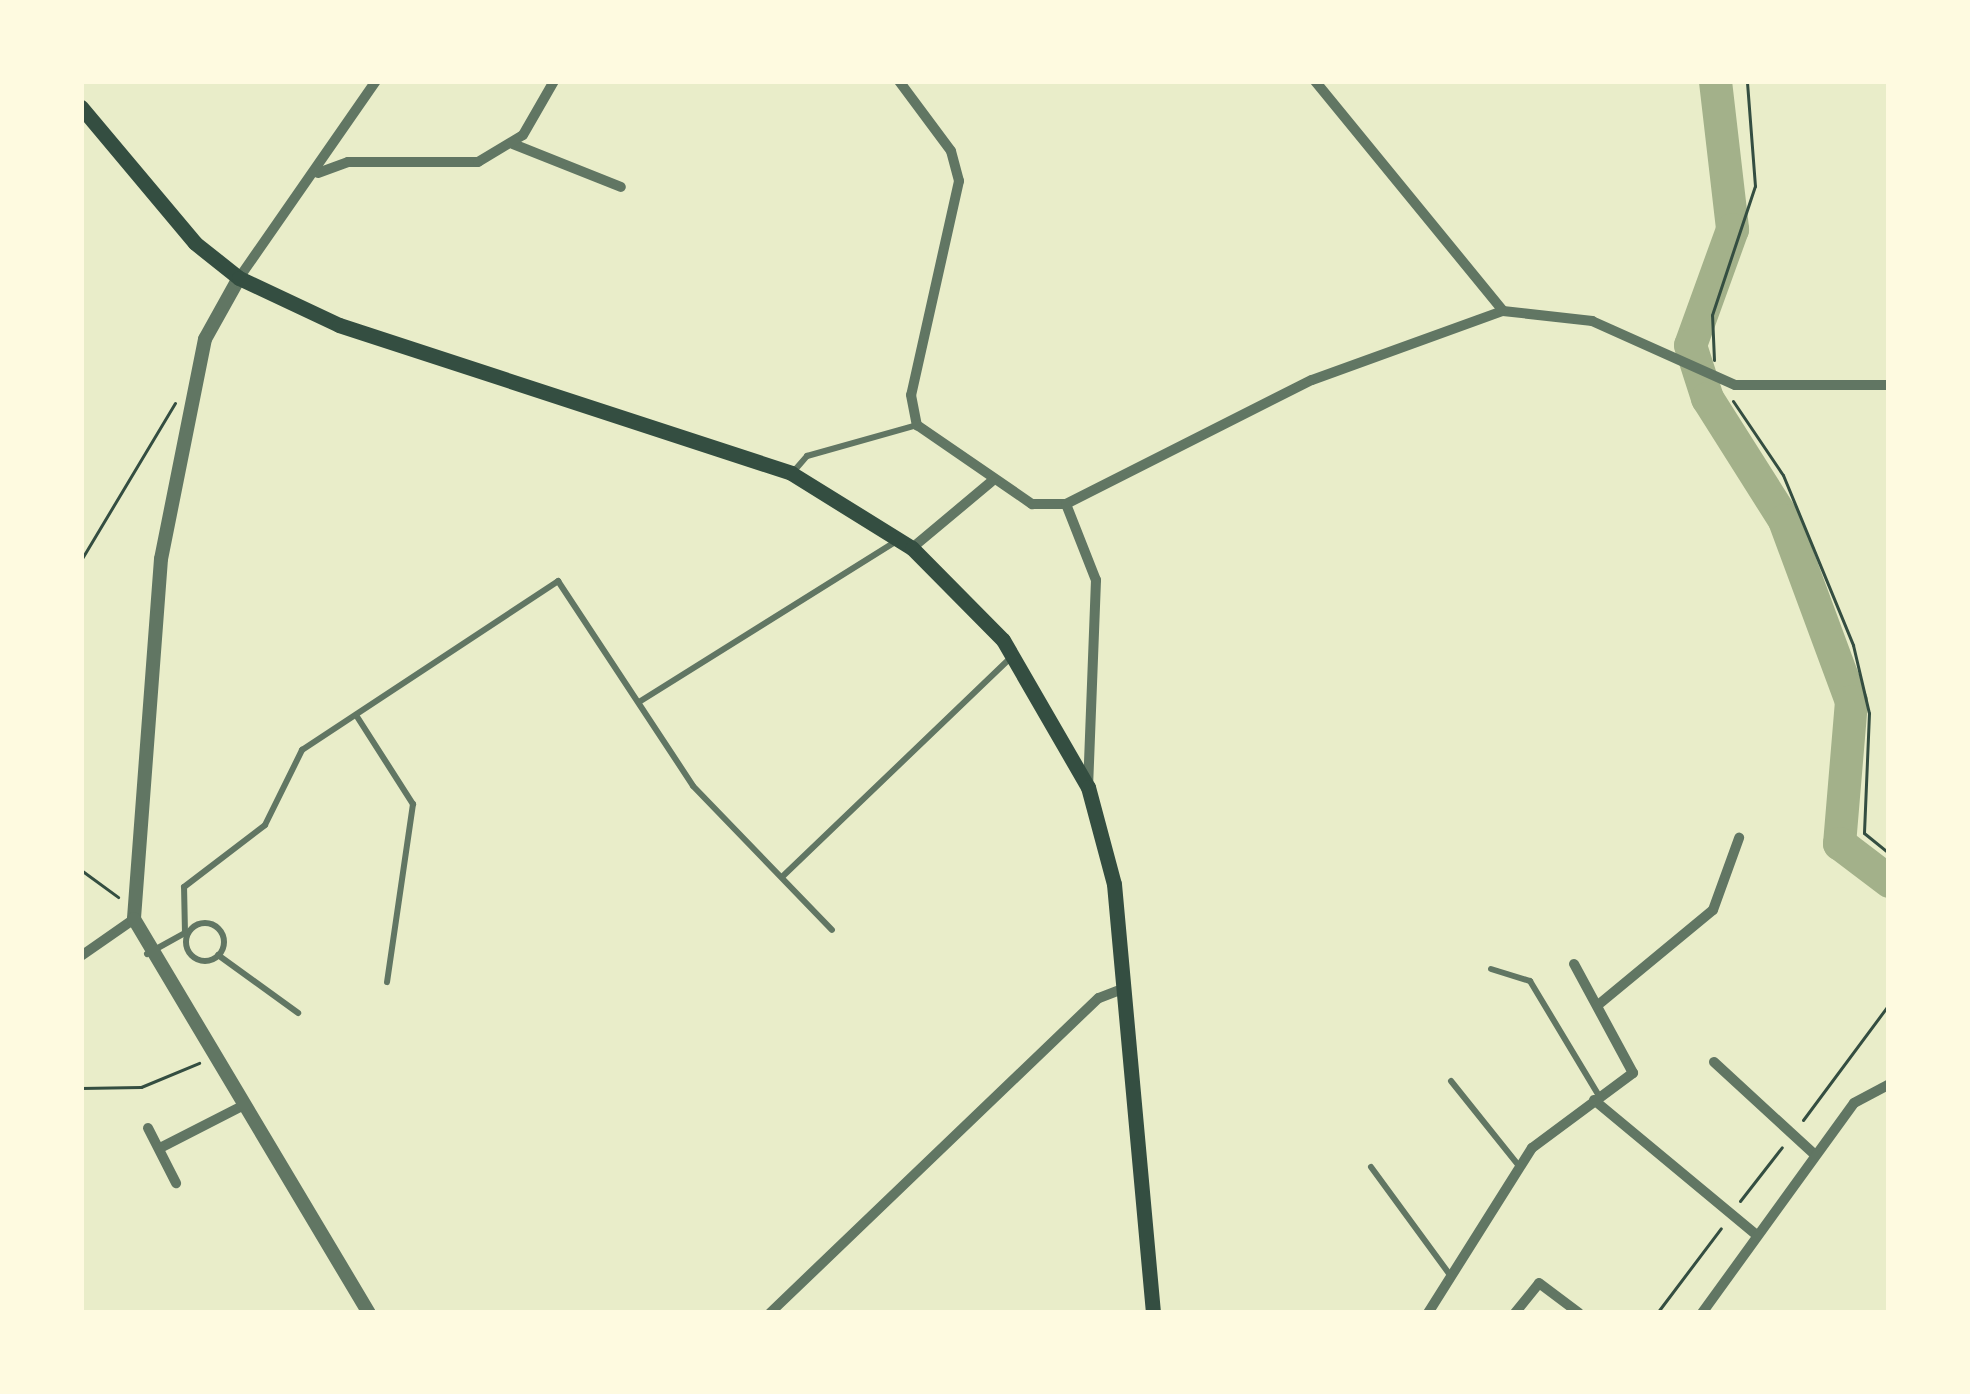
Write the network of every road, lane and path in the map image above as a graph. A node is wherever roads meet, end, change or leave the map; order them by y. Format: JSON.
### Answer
{"nodes":[{"id":1,"x":376,"y":81,"type":"edge"},
{"id":2,"x":554,"y":81,"type":"edge"},
{"id":3,"x":899,"y":81,"type":"edge"},
{"id":4,"x":1316,"y":81,"type":"edge"},
{"id":5,"x":1747,"y":81,"type":"edge"},
{"id":6,"x":81,"y":107,"type":"edge"},
{"id":7,"x":513,"y":144,"type":"junction"},
{"id":8,"x":318,"y":173,"type":"junction"},
{"id":9,"x":621,"y":187,"type":"dead end"},
{"id":10,"x":239,"y":278,"type":"junction"},
{"id":11,"x":1503,"y":311,"type":"junction"},
{"id":12,"x":198,"y":374,"type":"junction"},
{"id":13,"x":1719,"y":380,"type":"junction"},
{"id":14,"x":1889,"y":385,"type":"edge"},
{"id":15,"x":917,"y":424,"type":"junction"},
{"id":16,"x":791,"y":473,"type":"junction"},
{"id":17,"x":991,"y":482,"type":"junction"},
{"id":18,"x":1066,"y":504,"type":"junction"},
{"id":19,"x":906,"y":544,"type":"junction"},
{"id":20,"x":81,"y":560,"type":"edge"},
{"id":21,"x":1013,"y":655,"type":"junction"},
{"id":22,"x":639,"y":702,"type":"junction"},
{"id":23,"x":356,"y":715,"type":"junction"},
{"id":24,"x":1088,"y":787,"type":"junction"},
{"id":25,"x":1739,"y":838,"type":"dead end"},
{"id":26,"x":1889,"y":853,"type":"edge"},
{"id":27,"x":81,"y":870,"type":"edge"},
{"id":28,"x":782,"y":878,"type":"junction"},
{"id":29,"x":134,"y":914,"type":"junction"},
{"id":30,"x":832,"y":930,"type":"dead end"},
{"id":31,"x":185,"y":933,"type":"junction"},
{"id":32,"x":147,"y":954,"type":"junction"},
{"id":33,"x":218,"y":955,"type":"junction"},
{"id":34,"x":81,"y":956,"type":"edge"},
{"id":35,"x":1574,"y":964,"type":"dead end"},
{"id":36,"x":1491,"y":970,"type":"dead end"},
{"id":37,"x":387,"y":982,"type":"dead end"},
{"id":38,"x":1123,"y":989,"type":"junction"},
{"id":39,"x":1889,"y":1004,"type":"edge"},
{"id":40,"x":1598,"y":1005,"type":"junction"},
{"id":41,"x":298,"y":1013,"type":"dead end"},
{"id":42,"x":212,"y":1058,"type":"junction"},
{"id":43,"x":1714,"y":1063,"type":"dead end"},
{"id":44,"x":1450,"y":1081,"type":"dead end"},
{"id":45,"x":1889,"y":1084,"type":"edge"},
{"id":46,"x":81,"y":1088,"type":"edge"},
{"id":47,"x":1596,"y":1098,"type":"junction"},
{"id":48,"x":242,"y":1106,"type":"junction"},
{"id":49,"x":148,"y":1128,"type":"dead end"},
{"id":50,"x":1792,"y":1134,"type":"junction"},
{"id":51,"x":160,"y":1148,"type":"junction"},
{"id":52,"x":1814,"y":1154,"type":"junction"},
{"id":53,"x":1520,"y":1166,"type":"junction"},
{"id":54,"x":1371,"y":1167,"type":"dead end"},
{"id":55,"x":176,"y":1183,"type":"dead end"},
{"id":56,"x":1730,"y":1214,"type":"junction"},
{"id":57,"x":1754,"y":1233,"type":"junction"},
{"id":58,"x":1450,"y":1275,"type":"junction"},
{"id":59,"x":1432,"y":1308,"type":"edge"},
{"id":60,"x":369,"y":1313,"type":"edge"},
{"id":61,"x":770,"y":1313,"type":"edge"},
{"id":62,"x":1153,"y":1313,"type":"edge"},
{"id":63,"x":1451,"y":1313,"type":"edge"},
{"id":64,"x":1515,"y":1313,"type":"edge"},
{"id":65,"x":1579,"y":1313,"type":"edge"},
{"id":66,"x":1658,"y":1313,"type":"edge"},
{"id":67,"x":1702,"y":1313,"type":"edge"}],
"edges":[{"from":1,"to":8,"type":"street"},
{"from":2,"to":7,"type":"street"},
{"from":3,"to":15,"type":"street"},
{"from":4,"to":11,"type":"street"},
{"from":5,"to":13,"type":"path"},
{"from":6,"to":10,"type":"main road"},
{"from":7,"to":8,"type":"street"},
{"from":7,"to":9,"type":"street"},
{"from":8,"to":10,"type":"street"},
{"from":10,"to":12,"type":"street"},
{"from":10,"to":16,"type":"main road"},
{"from":11,"to":13,"type":"street"},
{"from":11,"to":18,"type":"street"},
{"from":12,"to":20,"type":"path"},
{"from":12,"to":29,"type":"street"},
{"from":13,"to":14,"type":"street"},
{"from":13,"to":26,"type":"path"},
{"from":15,"to":16,"type":"lane"},
{"from":15,"to":17,"type":"street"},
{"from":16,"to":19,"type":"main road"},
{"from":17,"to":18,"type":"street"},
{"from":17,"to":19,"type":"street"},
{"from":18,"to":24,"type":"street"},
{"from":19,"to":21,"type":"main road"},
{"from":19,"to":22,"type":"lane"},
{"from":21,"to":24,"type":"main road"},
{"from":21,"to":28,"type":"lane"},
{"from":22,"to":23,"type":"lane"},
{"from":22,"to":28,"type":"lane"},
{"from":23,"to":31,"type":"lane"},
{"from":23,"to":37,"type":"lane"},
{"from":24,"to":38,"type":"main road"},
{"from":25,"to":40,"type":"street"},
{"from":27,"to":29,"type":"path"},
{"from":28,"to":30,"type":"lane"},
{"from":29,"to":32,"type":"street"},
{"from":29,"to":34,"type":"street"},
{"from":31,"to":32,"type":"lane"},
{"from":31,"to":33,"type":"lane"},
{"from":31,"to":33,"type":"lane"},
{"from":32,"to":42,"type":"street"},
{"from":33,"to":41,"type":"lane"},
{"from":35,"to":40,"type":"street"},
{"from":36,"to":47,"type":"lane"},
{"from":38,"to":61,"type":"street"},
{"from":38,"to":62,"type":"main road"},
{"from":39,"to":50,"type":"path"},
{"from":40,"to":47,"type":"street"},
{"from":42,"to":46,"type":"path"},
{"from":42,"to":48,"type":"street"},
{"from":43,"to":50,"type":"street"},
{"from":44,"to":53,"type":"lane"},
{"from":45,"to":52,"type":"street"},
{"from":47,"to":53,"type":"street"},
{"from":47,"to":56,"type":"street"},
{"from":48,"to":51,"type":"street"},
{"from":48,"to":60,"type":"street"},
{"from":49,"to":51,"type":"street"},
{"from":50,"to":52,"type":"street"},
{"from":50,"to":56,"type":"path"},
{"from":51,"to":55,"type":"street"},
{"from":52,"to":57,"type":"street"},
{"from":53,"to":58,"type":"street"},
{"from":54,"to":58,"type":"lane"},
{"from":56,"to":57,"type":"street"},
{"from":56,"to":66,"type":"path"},
{"from":57,"to":67,"type":"street"},
{"from":58,"to":59,"type":"street"},
{"from":59,"to":63,"type":"street"},
{"from":64,"to":65,"type":"street"}]}
